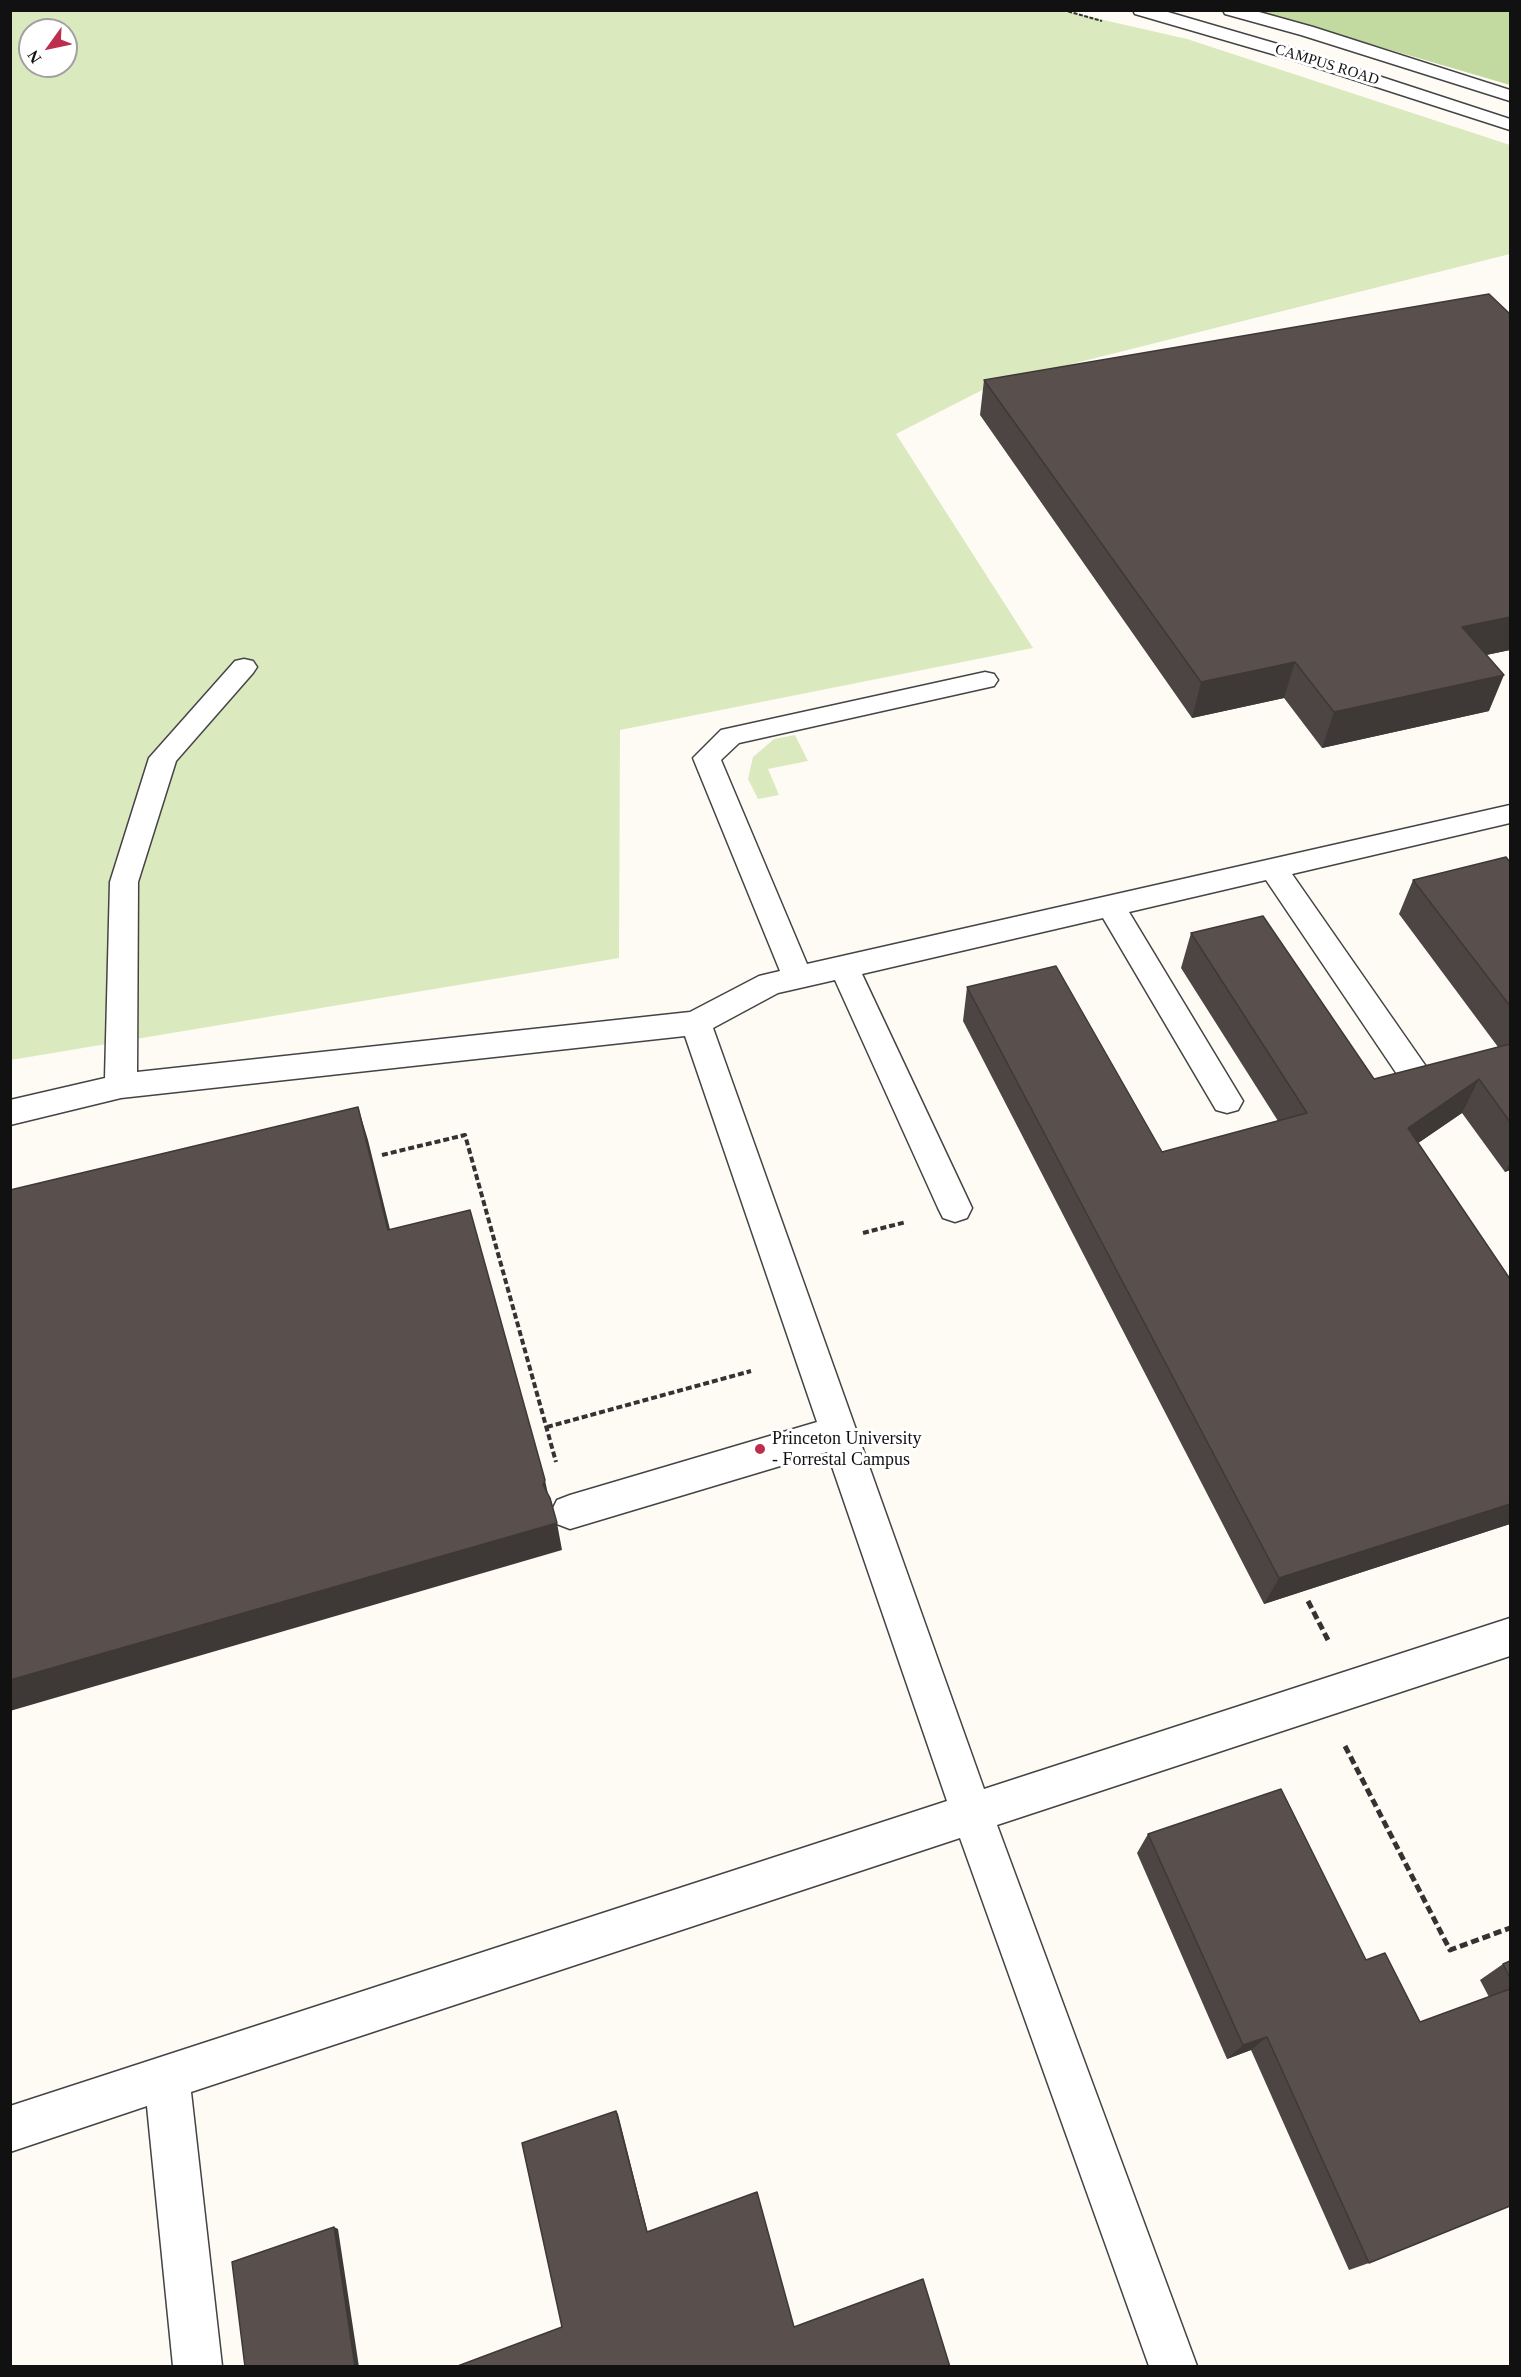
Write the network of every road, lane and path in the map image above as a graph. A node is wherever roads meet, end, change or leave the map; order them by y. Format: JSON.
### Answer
{"nodes":[{"id":1,"x":1141,"y":10,"type":"edge"},
{"id":2,"x":1231,"y":10,"type":"edge"},
{"id":3,"x":1510,"y":96,"type":"edge"},
{"id":4,"x":1510,"y":125,"type":"edge"},
{"id":5,"x":244,"y":667,"type":"dead end"},
{"id":6,"x":985,"y":680,"type":"dead end"},
{"id":7,"x":1510,"y":814,"type":"edge"},
{"id":8,"x":1273,"y":868,"type":"junction"},
{"id":9,"x":1111,"y":906,"type":"junction"},
{"id":10,"x":844,"y":967,"type":"junction"},
{"id":11,"x":798,"y":978,"type":"junction"},
{"id":12,"x":696,"y":1023,"type":"junction"},
{"id":13,"x":1414,"y":1074,"type":"edge"},
{"id":14,"x":121,"y":1086,"type":"junction"},
{"id":15,"x":1227,"y":1101,"type":"dead end"},
{"id":16,"x":10,"y":1113,"type":"edge"},
{"id":17,"x":382,"y":1155,"type":"dead end"},
{"id":18,"x":955,"y":1208,"type":"dead end"},
{"id":19,"x":751,"y":1371,"type":"dead end"},
{"id":20,"x":547,"y":1427,"type":"junction"},
{"id":21,"x":839,"y":1432,"type":"junction"},
{"id":22,"x":570,"y":1512,"type":"joint"},
{"id":23,"x":1510,"y":1637,"type":"edge"},
{"id":24,"x":1321,"y":1699,"type":"junction"},
{"id":25,"x":972,"y":1814,"type":"junction"},
{"id":26,"x":1510,"y":1928,"type":"edge"},
{"id":27,"x":167,"y":2078,"type":"junction"},
{"id":28,"x":10,"y":2129,"type":"edge"},
{"id":29,"x":198,"y":2367,"type":"edge"},
{"id":30,"x":1173,"y":2367,"type":"edge"}],
"edges":[{"from":1,"to":4,"type":"street","name":"CAMPUS ROAD"},
{"from":2,"to":3,"type":"street","name":"CAMPUS ROAD"},
{"from":5,"to":14,"type":"street"},
{"from":6,"to":11,"type":"street"},
{"from":7,"to":8,"type":"street"},
{"from":8,"to":9,"type":"street"},
{"from":8,"to":13,"type":"street"},
{"from":9,"to":10,"type":"street"},
{"from":9,"to":15,"type":"street"},
{"from":10,"to":11,"type":"street"},
{"from":10,"to":18,"type":"street"},
{"from":11,"to":12,"type":"street"},
{"from":12,"to":14,"type":"street"},
{"from":12,"to":21,"type":"street"},
{"from":14,"to":16,"type":"street"},
{"from":17,"to":20,"type":"path"},
{"from":19,"to":20,"type":"path"},
{"from":20,"to":22,"type":"path"},
{"from":21,"to":22,"type":"street"},
{"from":21,"to":25,"type":"street"},
{"from":23,"to":24,"type":"street"},
{"from":24,"to":25,"type":"street"},
{"from":24,"to":26,"type":"path"},
{"from":25,"to":27,"type":"street"},
{"from":25,"to":30,"type":"street"},
{"from":27,"to":28,"type":"street"},
{"from":27,"to":29,"type":"street"}]}
